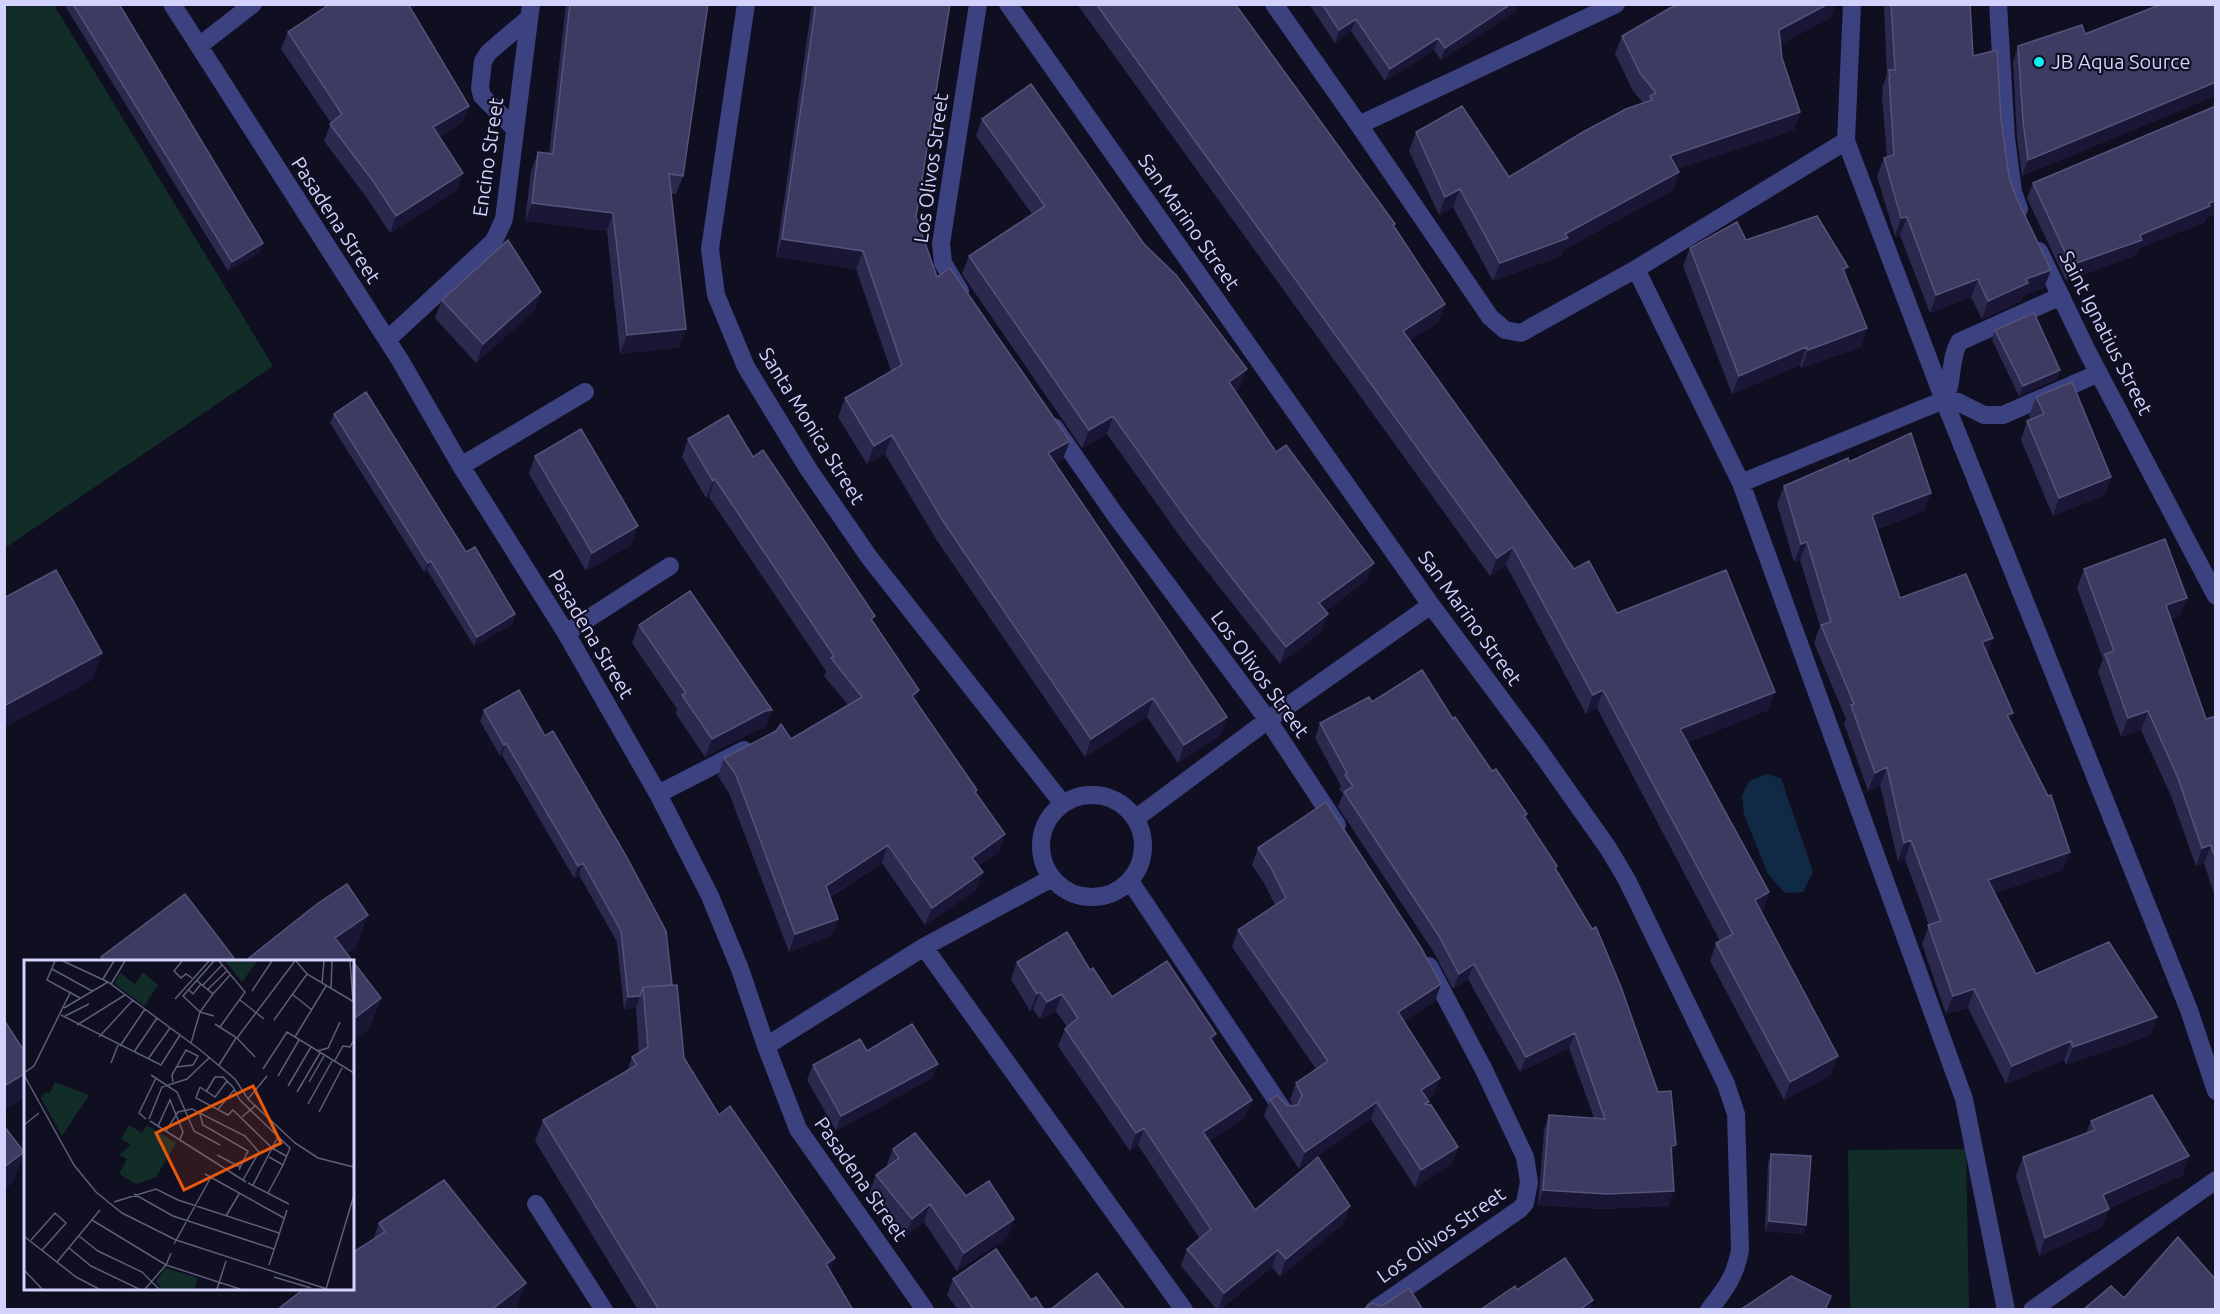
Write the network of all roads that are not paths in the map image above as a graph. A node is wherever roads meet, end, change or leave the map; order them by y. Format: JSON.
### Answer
{"nodes":[{"id":1,"x":172,"y":4,"type":"edge"},
{"id":2,"x":253,"y":4,"type":"edge"},
{"id":3,"x":746,"y":4,"type":"edge"},
{"id":4,"x":978,"y":4,"type":"edge"},
{"id":5,"x":1008,"y":4,"type":"edge"},
{"id":6,"x":1274,"y":4,"type":"edge"},
{"id":7,"x":1616,"y":4,"type":"edge"},
{"id":8,"x":1852,"y":4,"type":"edge"},
{"id":9,"x":1998,"y":4,"type":"edge"},
{"id":10,"x":530,"y":11,"type":"edge"},
{"id":11,"x":199,"y":46,"type":"junction"},
{"id":12,"x":1359,"y":124,"type":"junction"},
{"id":13,"x":515,"y":129,"type":"junction"},
{"id":14,"x":1846,"y":141,"type":"junction"},
{"id":15,"x":2034,"y":183,"type":"edge"},
{"id":16,"x":2013,"y":192,"type":"junction"},
{"id":17,"x":1636,"y":269,"type":"junction"},
{"id":18,"x":2061,"y":296,"type":"junction"},
{"id":19,"x":972,"y":308,"type":"edge"},
{"id":20,"x":387,"y":340,"type":"junction"},
{"id":21,"x":2099,"y":373,"type":"junction"},
{"id":22,"x":585,"y":392,"type":"dead end"},
{"id":23,"x":1944,"y":400,"type":"junction"},
{"id":24,"x":1044,"y":412,"type":"edge"},
{"id":25,"x":461,"y":466,"type":"junction"},
{"id":26,"x":1741,"y":483,"type":"junction"},
{"id":27,"x":670,"y":566,"type":"dead end"},
{"id":28,"x":2216,"y":596,"type":"edge"},
{"id":29,"x":1431,"y":605,"type":"junction"},
{"id":30,"x":566,"y":633,"type":"junction"},
{"id":31,"x":1268,"y":720,"type":"junction"},
{"id":32,"x":764,"y":739,"type":"edge"},
{"id":33,"x":658,"y":794,"type":"junction"},
{"id":34,"x":1063,"y":804,"type":"junction"},
{"id":35,"x":1135,"y":819,"type":"junction"},
{"id":36,"x":1346,"y":838,"type":"edge"},
{"id":37,"x":1053,"y":878,"type":"junction"},
{"id":38,"x":1130,"y":881,"type":"junction"},
{"id":39,"x":924,"y":947,"type":"junction"},
{"id":40,"x":1417,"y":947,"type":"edge"},
{"id":41,"x":766,"y":1046,"type":"junction"},
{"id":42,"x":2216,"y":1091,"type":"edge"},
{"id":43,"x":1285,"y":1113,"type":"edge"},
{"id":44,"x":2216,"y":1180,"type":"edge"},
{"id":45,"x":536,"y":1204,"type":"dead end"},
{"id":46,"x":604,"y":1310,"type":"edge"},
{"id":47,"x":925,"y":1310,"type":"edge"},
{"id":48,"x":1184,"y":1310,"type":"edge"},
{"id":49,"x":1374,"y":1310,"type":"edge"},
{"id":50,"x":1709,"y":1310,"type":"edge"},
{"id":51,"x":2006,"y":1310,"type":"edge"},
{"id":52,"x":2032,"y":1310,"type":"edge"}],
"edges":[{"from":1,"to":11,"type":"street","name":"Pasadena Street"},
{"from":2,"to":11,"type":"street"},
{"from":3,"to":34,"type":"street","name":"Santa Monica Street"},
{"from":4,"to":19,"type":"street","name":"Los Olivos Street"},
{"from":5,"to":29,"type":"street","name":"San Marino Street"},
{"from":6,"to":12,"type":"street"},
{"from":7,"to":12,"type":"street"},
{"from":8,"to":14,"type":"street"},
{"from":9,"to":16,"type":"street","name":"Saint Ignatius Street"},
{"from":10,"to":13,"type":"street","name":"Encino Street"},
{"from":10,"to":13,"type":"street"},
{"from":11,"to":20,"type":"street","name":"Pasadena Street"},
{"from":12,"to":17,"type":"street"},
{"from":13,"to":20,"type":"street","name":"Encino Street"},
{"from":14,"to":17,"type":"street"},
{"from":14,"to":23,"type":"street"},
{"from":15,"to":16,"type":"street"},
{"from":16,"to":18,"type":"street","name":"Saint Ignatius Street"},
{"from":17,"to":26,"type":"street"},
{"from":18,"to":21,"type":"street","name":"Saint Ignatius Street"},
{"from":18,"to":23,"type":"street"},
{"from":20,"to":25,"type":"street","name":"Pasadena Street"},
{"from":21,"to":23,"type":"street"},
{"from":21,"to":28,"type":"street","name":"Saint Ignatius Street"},
{"from":22,"to":25,"type":"street"},
{"from":23,"to":26,"type":"street"},
{"from":23,"to":42,"type":"street"},
{"from":24,"to":31,"type":"street","name":"Los Olivos Street"},
{"from":25,"to":30,"type":"street","name":"Pasadena Street"},
{"from":26,"to":51,"type":"street"},
{"from":27,"to":30,"type":"street"},
{"from":29,"to":31,"type":"street"},
{"from":29,"to":50,"type":"street","name":"San Marino Street"},
{"from":30,"to":33,"type":"street","name":"Pasadena Street"},
{"from":31,"to":35,"type":"street"},
{"from":31,"to":36,"type":"street","name":"Los Olivos Street"},
{"from":32,"to":33,"type":"street"},
{"from":33,"to":41,"type":"street","name":"Pasadena Street"},
{"from":34,"to":35,"type":"street"},
{"from":34,"to":37,"type":"street"},
{"from":35,"to":38,"type":"street"},
{"from":37,"to":38,"type":"street"},
{"from":37,"to":39,"type":"street"},
{"from":38,"to":43,"type":"street"},
{"from":39,"to":41,"type":"street"},
{"from":39,"to":48,"type":"street"},
{"from":40,"to":49,"type":"street","name":"Los Olivos Street"},
{"from":41,"to":47,"type":"street","name":"Pasadena Street"},
{"from":44,"to":52,"type":"street"},
{"from":45,"to":46,"type":"street"}]}
